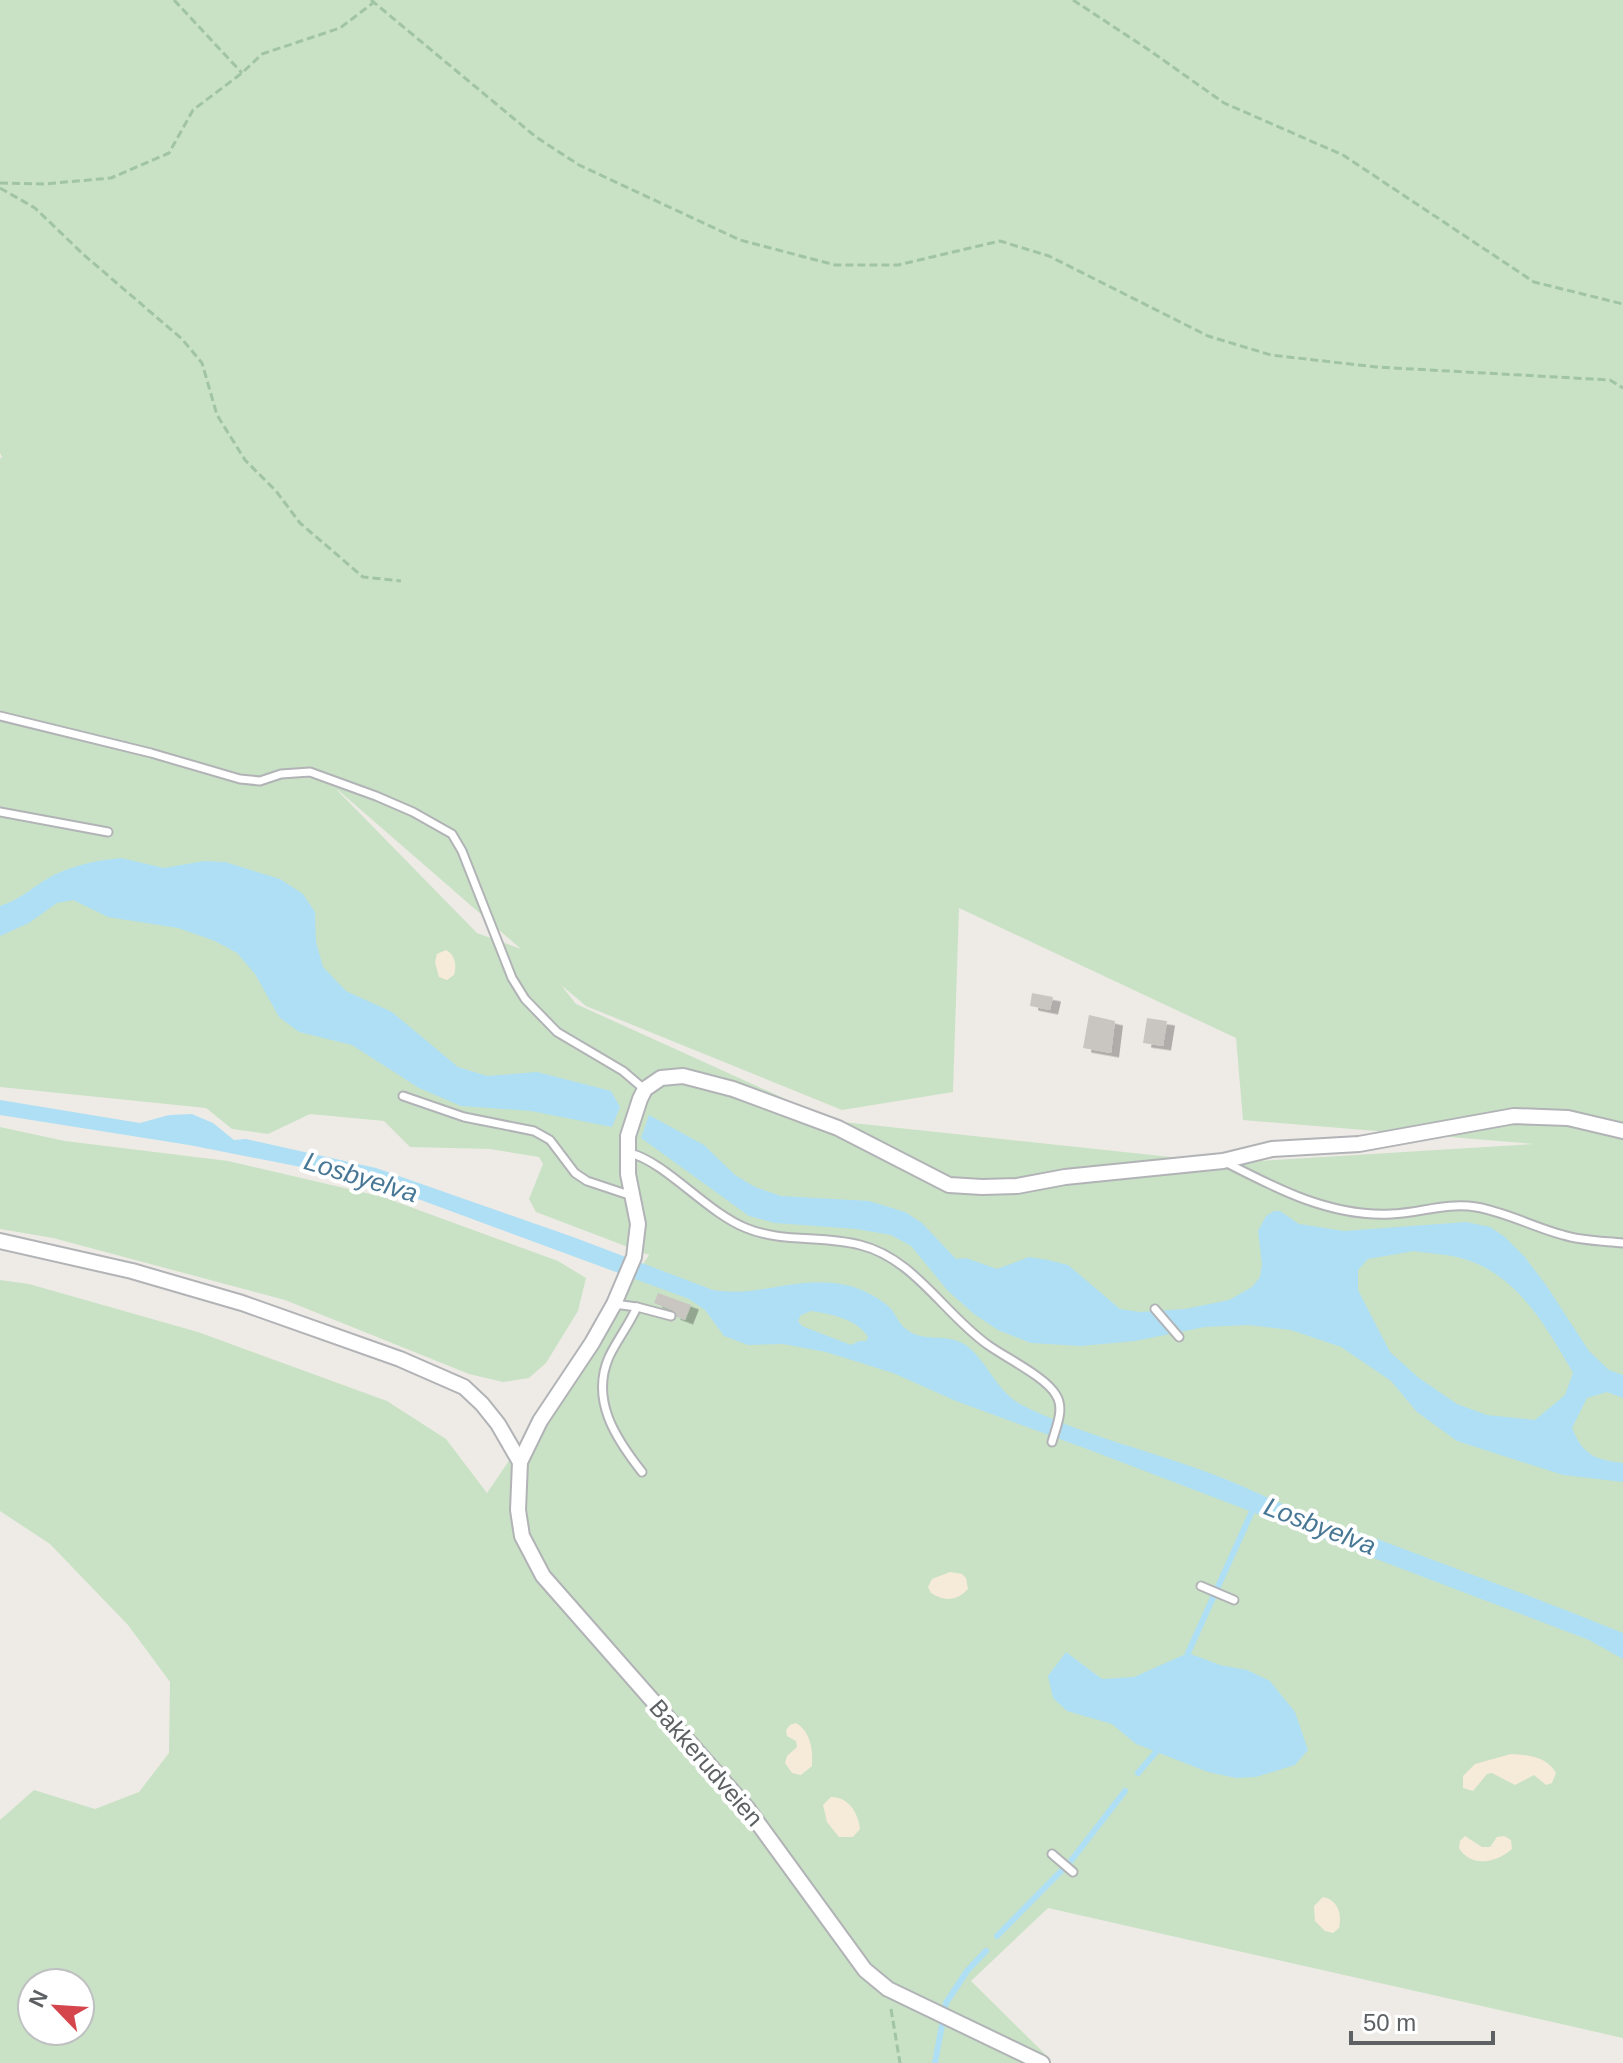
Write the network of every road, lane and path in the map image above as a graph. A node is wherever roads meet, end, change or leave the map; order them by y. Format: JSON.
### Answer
{"nodes":[{"id":1,"x":174,"y":0,"type":"edge"},
{"id":2,"x":1073,"y":0,"type":"edge"},
{"id":3,"x":372,"y":1,"type":"edge"},
{"id":4,"x":242,"y":73,"type":"junction"},
{"id":5,"x":0,"y":185,"type":"edge"},
{"id":6,"x":1623,"y":304,"type":"edge"},
{"id":7,"x":1623,"y":388,"type":"edge"},
{"id":8,"x":401,"y":581,"type":"dead end"},
{"id":9,"x":0,"y":716,"type":"edge"},
{"id":10,"x":0,"y":812,"type":"edge"},
{"id":11,"x":108,"y":832,"type":"dead end"},
{"id":12,"x":645,"y":1089,"type":"junction"},
{"id":13,"x":403,"y":1096,"type":"dead end"},
{"id":14,"x":1623,"y":1131,"type":"edge"},
{"id":15,"x":626,"y":1153,"type":"junction"},
{"id":16,"x":1223,"y":1161,"type":"junction"},
{"id":17,"x":632,"y":1196,"type":"junction"},
{"id":18,"x":0,"y":1241,"type":"edge"},
{"id":19,"x":1623,"y":1243,"type":"edge"},
{"id":20,"x":614,"y":1304,"type":"junction"},
{"id":21,"x":637,"y":1307,"type":"junction"},
{"id":22,"x":1155,"y":1309,"type":"dead end"},
{"id":23,"x":671,"y":1316,"type":"dead end"},
{"id":24,"x":1179,"y":1337,"type":"dead end"},
{"id":25,"x":1052,"y":1442,"type":"dead end"},
{"id":26,"x":520,"y":1462,"type":"junction"},
{"id":27,"x":642,"y":1472,"type":"dead end"},
{"id":28,"x":1201,"y":1586,"type":"dead end"},
{"id":29,"x":1234,"y":1600,"type":"dead end"},
{"id":30,"x":1052,"y":1854,"type":"dead end"},
{"id":31,"x":1073,"y":1872,"type":"dead end"},
{"id":32,"x":888,"y":1989,"type":"junction"},
{"id":33,"x":900,"y":2063,"type":"edge"},
{"id":34,"x":1042,"y":2063,"type":"edge"}],
"edges":[{"from":1,"to":4,"type":"path"},
{"from":2,"to":6,"type":"path"},
{"from":3,"to":4,"type":"path"},
{"from":3,"to":7,"type":"path"},
{"from":4,"to":5,"type":"path"},
{"from":5,"to":8,"type":"path"},
{"from":9,"to":12,"type":"lane"},
{"from":10,"to":11,"type":"lane"},
{"from":12,"to":15,"type":"street"},
{"from":12,"to":16,"type":"street"},
{"from":13,"to":17,"type":"lane"},
{"from":14,"to":16,"type":"street"},
{"from":15,"to":17,"type":"street"},
{"from":15,"to":25,"type":"lane"},
{"from":16,"to":19,"type":"lane"},
{"from":17,"to":20,"type":"street"},
{"from":18,"to":26,"type":"street"},
{"from":20,"to":21,"type":"lane"},
{"from":20,"to":26,"type":"street"},
{"from":21,"to":23,"type":"lane"},
{"from":21,"to":27,"type":"lane"},
{"from":22,"to":24,"type":"lane"},
{"from":26,"to":32,"type":"street","name":"Bakkerudveien"},
{"from":28,"to":29,"type":"lane"},
{"from":30,"to":31,"type":"lane"},
{"from":32,"to":33,"type":"path"},
{"from":32,"to":34,"type":"street","name":"Bakkerudveien"}]}
